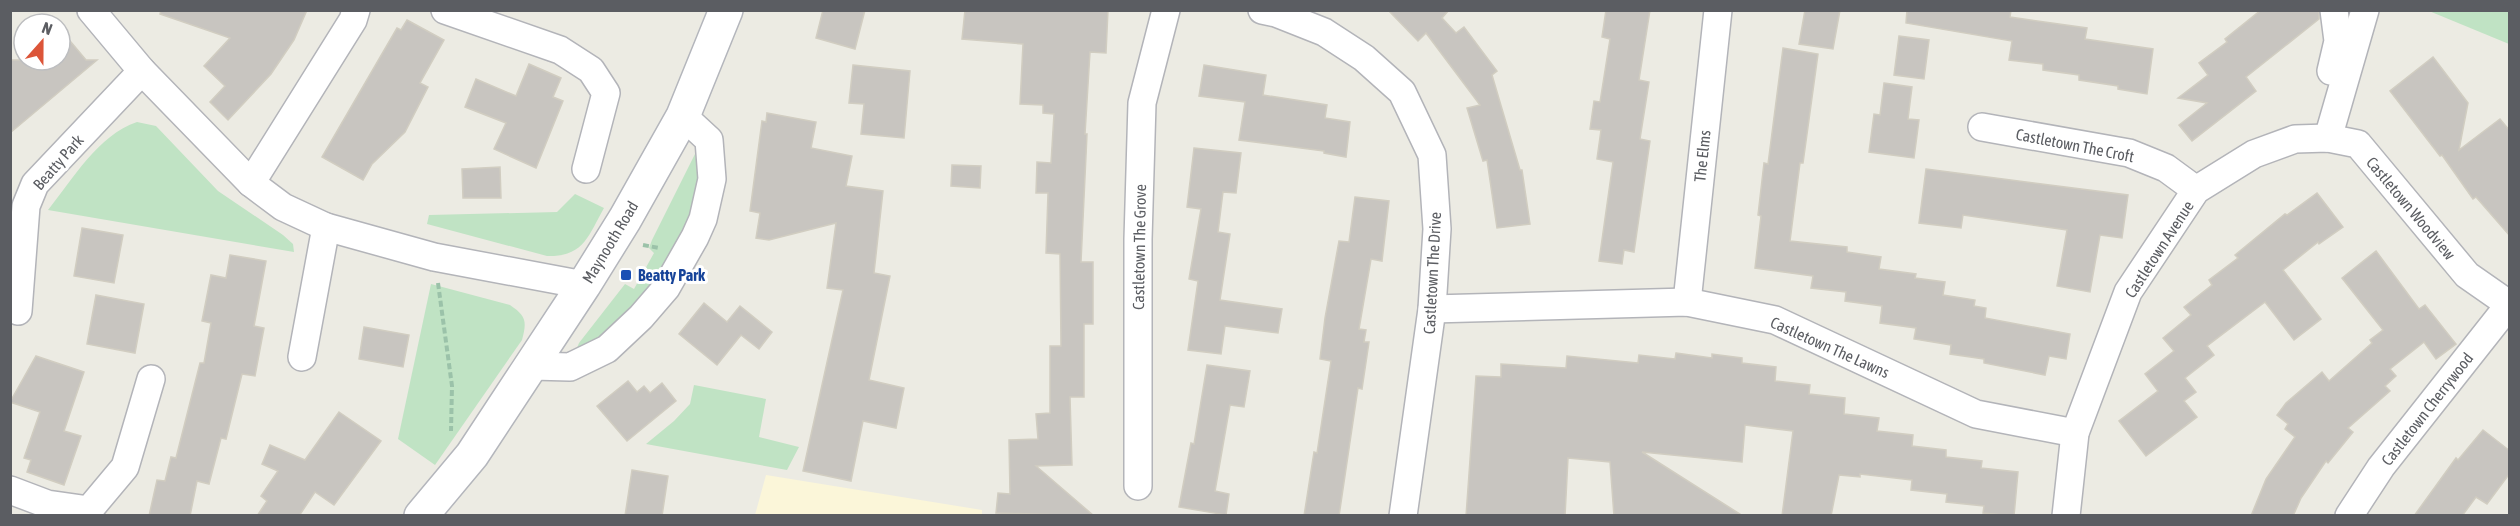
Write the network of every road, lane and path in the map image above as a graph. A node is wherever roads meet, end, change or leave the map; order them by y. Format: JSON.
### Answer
{"nodes":[{"id":1,"x":91,"y":10,"type":"edge"},
{"id":2,"x":356,"y":10,"type":"edge"},
{"id":3,"x":445,"y":10,"type":"edge"},
{"id":4,"x":726,"y":10,"type":"edge"},
{"id":5,"x":1166,"y":10,"type":"edge"},
{"id":6,"x":1263,"y":10,"type":"edge"},
{"id":7,"x":1718,"y":10,"type":"edge"},
{"id":8,"x":2334,"y":10,"type":"edge"},
{"id":9,"x":2365,"y":10,"type":"edge"},
{"id":10,"x":142,"y":71,"type":"junction"},
{"id":11,"x":683,"y":116,"type":"junction"},
{"id":12,"x":1982,"y":127,"type":"dead end"},
{"id":13,"x":2321,"y":138,"type":"junction"},
{"id":14,"x":586,"y":170,"type":"dead end"},
{"id":15,"x":251,"y":183,"type":"junction"},
{"id":16,"x":2196,"y":190,"type":"junction"},
{"id":17,"x":326,"y":227,"type":"junction"},
{"id":18,"x":613,"y":239,"type":"junction"},
{"id":19,"x":686,"y":253,"type":"junction"},
{"id":20,"x":434,"y":257,"type":"junction"},
{"id":21,"x":584,"y":285,"type":"junction"},
{"id":22,"x":1687,"y":302,"type":"junction"},
{"id":23,"x":2509,"y":305,"type":"edge"},
{"id":24,"x":1432,"y":309,"type":"junction"},
{"id":25,"x":18,"y":311,"type":"dead end"},
{"id":26,"x":302,"y":357,"type":"dead end"},
{"id":27,"x":532,"y":366,"type":"junction"},
{"id":28,"x":151,"y":379,"type":"dead end"},
{"id":29,"x":2075,"y":433,"type":"junction"},
{"id":30,"x":450,"y":482,"type":"junction"},
{"id":31,"x":1138,"y":486,"type":"dead end"},
{"id":32,"x":10,"y":490,"type":"edge"},
{"id":33,"x":422,"y":516,"type":"edge"},
{"id":34,"x":1403,"y":516,"type":"edge"},
{"id":35,"x":2066,"y":516,"type":"edge"},
{"id":36,"x":2349,"y":516,"type":"edge"}],
"edges":[{"from":1,"to":10,"type":"street"},
{"from":2,"to":15,"type":"street"},
{"from":3,"to":14,"type":"street"},
{"from":4,"to":11,"type":"main road","name":"Maynooth Road"},
{"from":5,"to":31,"type":"street","name":"Castletown The Grove"},
{"from":6,"to":24,"type":"street","name":"Castletown The Drive"},
{"from":7,"to":22,"type":"street","name":"The Elms"},
{"from":8,"to":13,"type":"street"},
{"from":9,"to":13,"type":"street"},
{"from":10,"to":15,"type":"street"},
{"from":10,"to":25,"type":"street","name":"Beatty Park"},
{"from":11,"to":18,"type":"main road","name":"Maynooth Road"},
{"from":11,"to":19,"type":"street"},
{"from":12,"to":16,"type":"street","name":"Castletown The Croft"},
{"from":13,"to":16,"type":"street","name":"Castletown Avenue"},
{"from":13,"to":23,"type":"street","name":"Castletown Woodview"},
{"from":15,"to":17,"type":"street"},
{"from":16,"to":29,"type":"street","name":"Castletown Avenue"},
{"from":17,"to":20,"type":"street"},
{"from":17,"to":26,"type":"street"},
{"from":18,"to":19,"type":"path"},
{"from":18,"to":21,"type":"main road","name":"Maynooth Road"},
{"from":19,"to":27,"type":"street"},
{"from":20,"to":21,"type":"street"},
{"from":20,"to":30,"type":"path"},
{"from":21,"to":27,"type":"main road","name":"Maynooth Road"},
{"from":22,"to":24,"type":"street","name":"Castletown The Lawns"},
{"from":22,"to":29,"type":"street","name":"Castletown The Lawns"},
{"from":23,"to":36,"type":"street","name":"Castletown Cherrywood"},
{"from":24,"to":34,"type":"street","name":"Castletown The Drive"},
{"from":27,"to":30,"type":"main road","name":"Maynooth Road"},
{"from":28,"to":32,"type":"street"},
{"from":29,"to":35,"type":"street","name":"Castletown Avenue"},
{"from":30,"to":33,"type":"main road","name":"Maynooth Road"}]}
